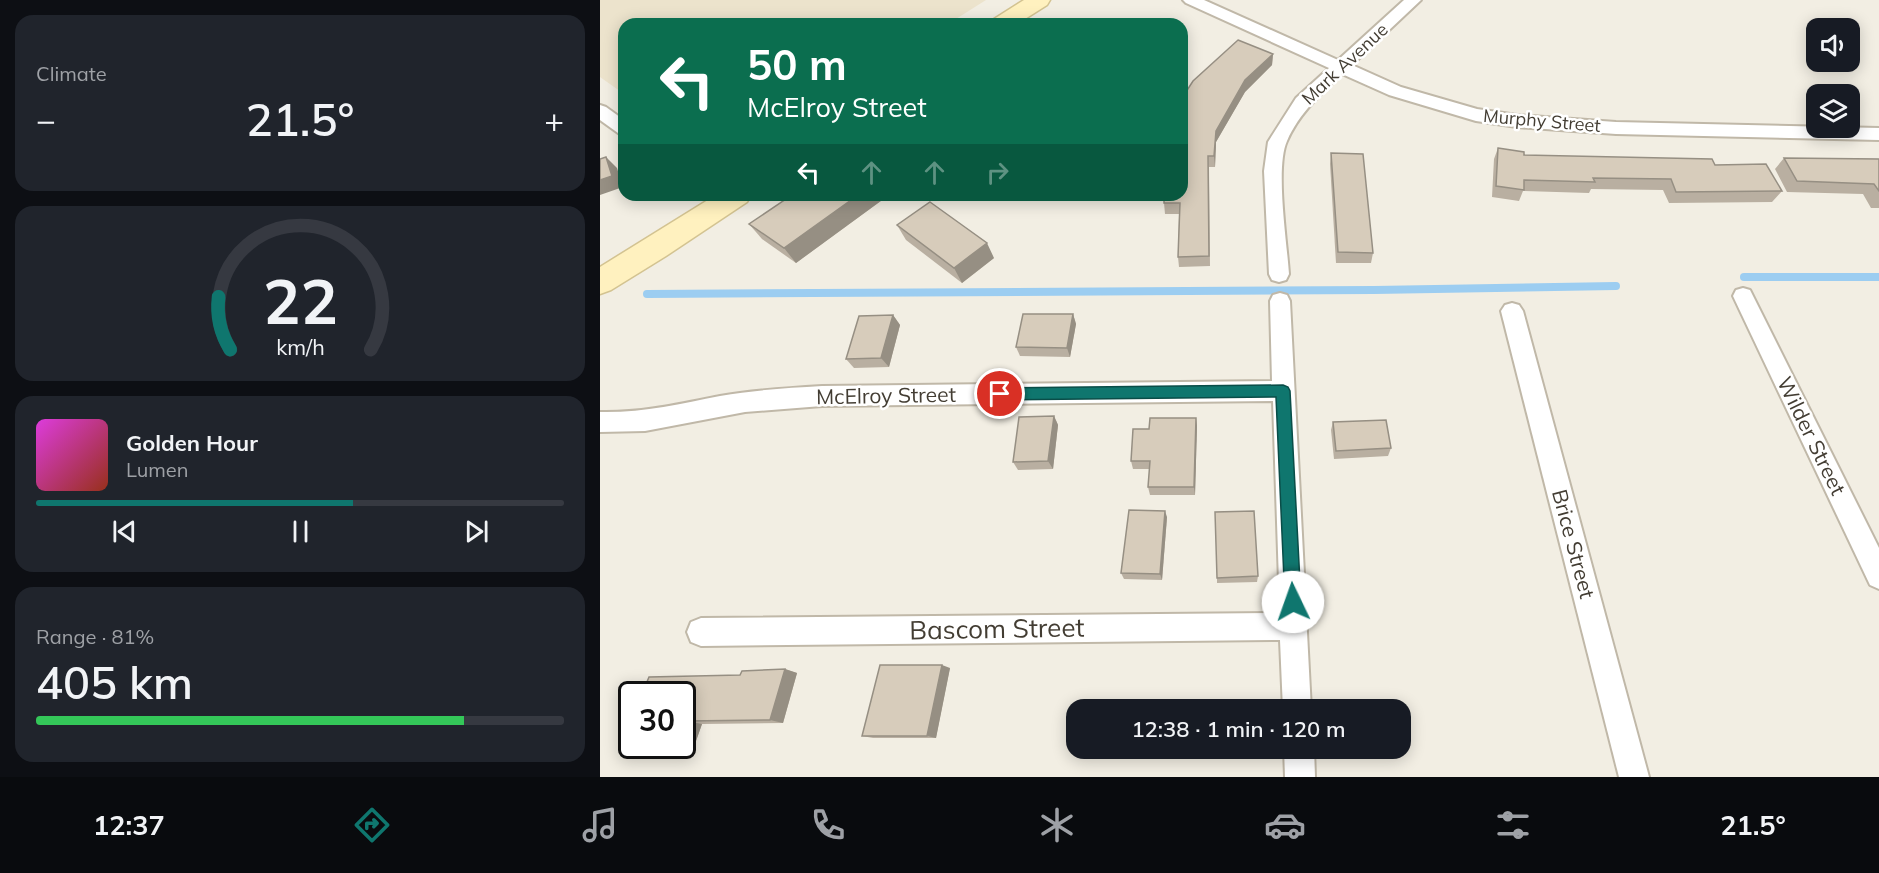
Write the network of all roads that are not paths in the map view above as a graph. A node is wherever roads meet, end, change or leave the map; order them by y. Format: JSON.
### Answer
{"nodes":[{"id":1,"x":1039,"y":0,"type":"edge"},
{"id":2,"x":1191,"y":0,"type":"edge"},
{"id":3,"x":1413,"y":0,"type":"edge"},
{"id":4,"x":1011,"y":18,"type":"edge"},
{"id":5,"x":1340,"y":68,"type":"junction"},
{"id":6,"x":600,"y":111,"type":"edge"},
{"id":7,"x":618,"y":125,"type":"edge"},
{"id":8,"x":618,"y":128,"type":"edge"},
{"id":9,"x":600,"y":134,"type":"edge"},
{"id":10,"x":1879,"y":134,"type":"edge"},
{"id":11,"x":720,"y":201,"type":"edge"},
{"id":12,"x":1279,"y":274,"type":"dead end"},
{"id":13,"x":600,"y":282,"type":"edge"},
{"id":14,"x":1743,"y":296,"type":"dead end"},
{"id":15,"x":1280,"y":301,"type":"dead end"},
{"id":16,"x":1512,"y":311,"type":"dead end"},
{"id":17,"x":1283,"y":391,"type":"junction"},
{"id":18,"x":600,"y":422,"type":"edge"},
{"id":19,"x":1879,"y":576,"type":"edge"},
{"id":20,"x":1294,"y":626,"type":"junction"},
{"id":21,"x":701,"y":632,"type":"dead end"},
{"id":22,"x":1297,"y":699,"type":"edge"},
{"id":23,"x":1299,"y":759,"type":"edge"},
{"id":24,"x":1300,"y":777,"type":"edge"},
{"id":25,"x":1634,"y":777,"type":"edge"}],
"edges":[{"from":1,"to":4,"type":"main road"},
{"from":2,"to":5,"type":"street","name":"Murphy Street"},
{"from":3,"to":5,"type":"street","name":"Mark Avenue"},
{"from":5,"to":10,"type":"street","name":"Murphy Street"},
{"from":5,"to":12,"type":"street","name":"Mark Avenue"},
{"from":6,"to":7,"type":"street"},
{"from":8,"to":9,"type":"street"},
{"from":11,"to":13,"type":"main road"},
{"from":14,"to":19,"type":"street","name":"Wilder Street"},
{"from":15,"to":17,"type":"street"},
{"from":16,"to":25,"type":"street","name":"Brice Street"},
{"from":17,"to":18,"type":"street","name":"McElroy Street"},
{"from":17,"to":20,"type":"street"},
{"from":20,"to":21,"type":"street","name":"Bascom Street"},
{"from":20,"to":22,"type":"street"},
{"from":23,"to":24,"type":"street"}]}
